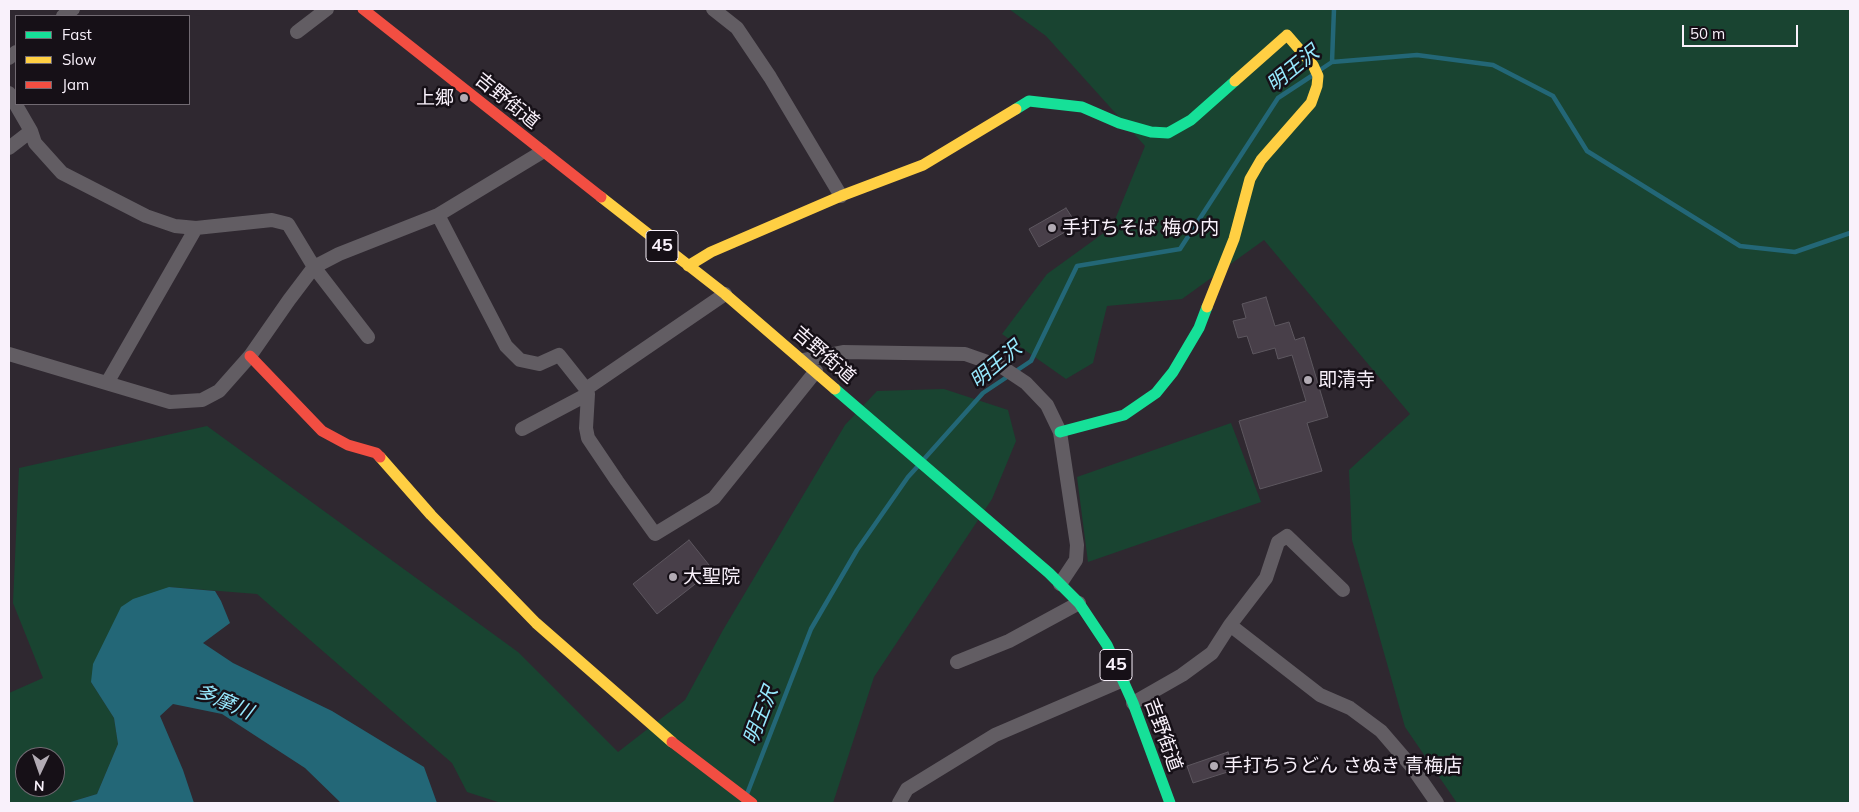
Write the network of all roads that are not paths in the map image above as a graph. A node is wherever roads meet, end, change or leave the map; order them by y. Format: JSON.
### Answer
{"nodes":[{"id":1,"x":327,"y":9,"type":"edge"},
{"id":2,"x":363,"y":9,"type":"edge"},
{"id":3,"x":714,"y":9,"type":"edge"},
{"id":4,"x":297,"y":32,"type":"dead end"},
{"id":5,"x":16,"y":105,"type":"edge"},
{"id":6,"x":31,"y":131,"type":"junction"},
{"id":7,"x":9,"y":148,"type":"edge"},
{"id":8,"x":542,"y":152,"type":"junction"},
{"id":9,"x":841,"y":196,"type":"junction"},
{"id":10,"x":438,"y":214,"type":"junction"},
{"id":11,"x":196,"y":228,"type":"junction"},
{"id":12,"x":688,"y":266,"type":"junction"},
{"id":13,"x":314,"y":267,"type":"junction"},
{"id":14,"x":725,"y":294,"type":"junction"},
{"id":15,"x":368,"y":337,"type":"dead end"},
{"id":16,"x":9,"y":354,"type":"edge"},
{"id":17,"x":250,"y":356,"type":"junction"},
{"id":18,"x":803,"y":360,"type":"junction"},
{"id":19,"x":816,"y":371,"type":"junction"},
{"id":20,"x":107,"y":383,"type":"junction"},
{"id":21,"x":587,"y":392,"type":"junction"},
{"id":22,"x":522,"y":429,"type":"dead end"},
{"id":23,"x":1060,"y":432,"type":"junction"},
{"id":24,"x":1060,"y":584,"type":"junction"},
{"id":25,"x":1343,"y":590,"type":"dead end"},
{"id":26,"x":1079,"y":603,"type":"junction"},
{"id":27,"x":1230,"y":625,"type":"junction"},
{"id":28,"x":957,"y":662,"type":"dead end"},
{"id":29,"x":1123,"y":680,"type":"junction"},
{"id":30,"x":1133,"y":703,"type":"junction"},
{"id":31,"x":752,"y":803,"type":"edge"},
{"id":32,"x":899,"y":803,"type":"edge"},
{"id":33,"x":1170,"y":803,"type":"edge"},
{"id":34,"x":1437,"y":803,"type":"edge"}],
"edges":[{"from":1,"to":4,"type":"street"},
{"from":2,"to":8,"type":"street","name":"吉野街道","number":"45"},
{"from":3,"to":9,"type":"street"},
{"from":5,"to":6,"type":"street"},
{"from":6,"to":7,"type":"street"},
{"from":6,"to":11,"type":"street"},
{"from":8,"to":10,"type":"street"},
{"from":8,"to":12,"type":"street","name":"吉野街道","number":"45"},
{"from":9,"to":12,"type":"street"},
{"from":9,"to":23,"type":"street"},
{"from":10,"to":13,"type":"street"},
{"from":10,"to":21,"type":"street"},
{"from":11,"to":13,"type":"street"},
{"from":11,"to":20,"type":"street"},
{"from":12,"to":14,"type":"street","name":"吉野街道","number":"45"},
{"from":13,"to":15,"type":"street"},
{"from":13,"to":17,"type":"street"},
{"from":14,"to":18,"type":"street","name":"吉野街道","number":"45"},
{"from":14,"to":21,"type":"street"},
{"from":16,"to":20,"type":"street"},
{"from":17,"to":20,"type":"street"},
{"from":17,"to":31,"type":"street"},
{"from":18,"to":19,"type":"street","name":"吉野街道","number":"45"},
{"from":18,"to":23,"type":"street"},
{"from":19,"to":21,"type":"street"},
{"from":19,"to":24,"type":"street","name":"吉野街道","number":"45"},
{"from":21,"to":22,"type":"street"},
{"from":23,"to":24,"type":"street"},
{"from":24,"to":26,"type":"street","name":"吉野街道","number":"45"},
{"from":25,"to":27,"type":"street"},
{"from":26,"to":28,"type":"street"},
{"from":26,"to":29,"type":"street","name":"吉野街道","number":"45"},
{"from":27,"to":30,"type":"street"},
{"from":27,"to":34,"type":"street"},
{"from":29,"to":30,"type":"street","name":"吉野街道","number":"45"},
{"from":29,"to":32,"type":"street"},
{"from":30,"to":33,"type":"street","name":"吉野街道","number":"45"}]}
